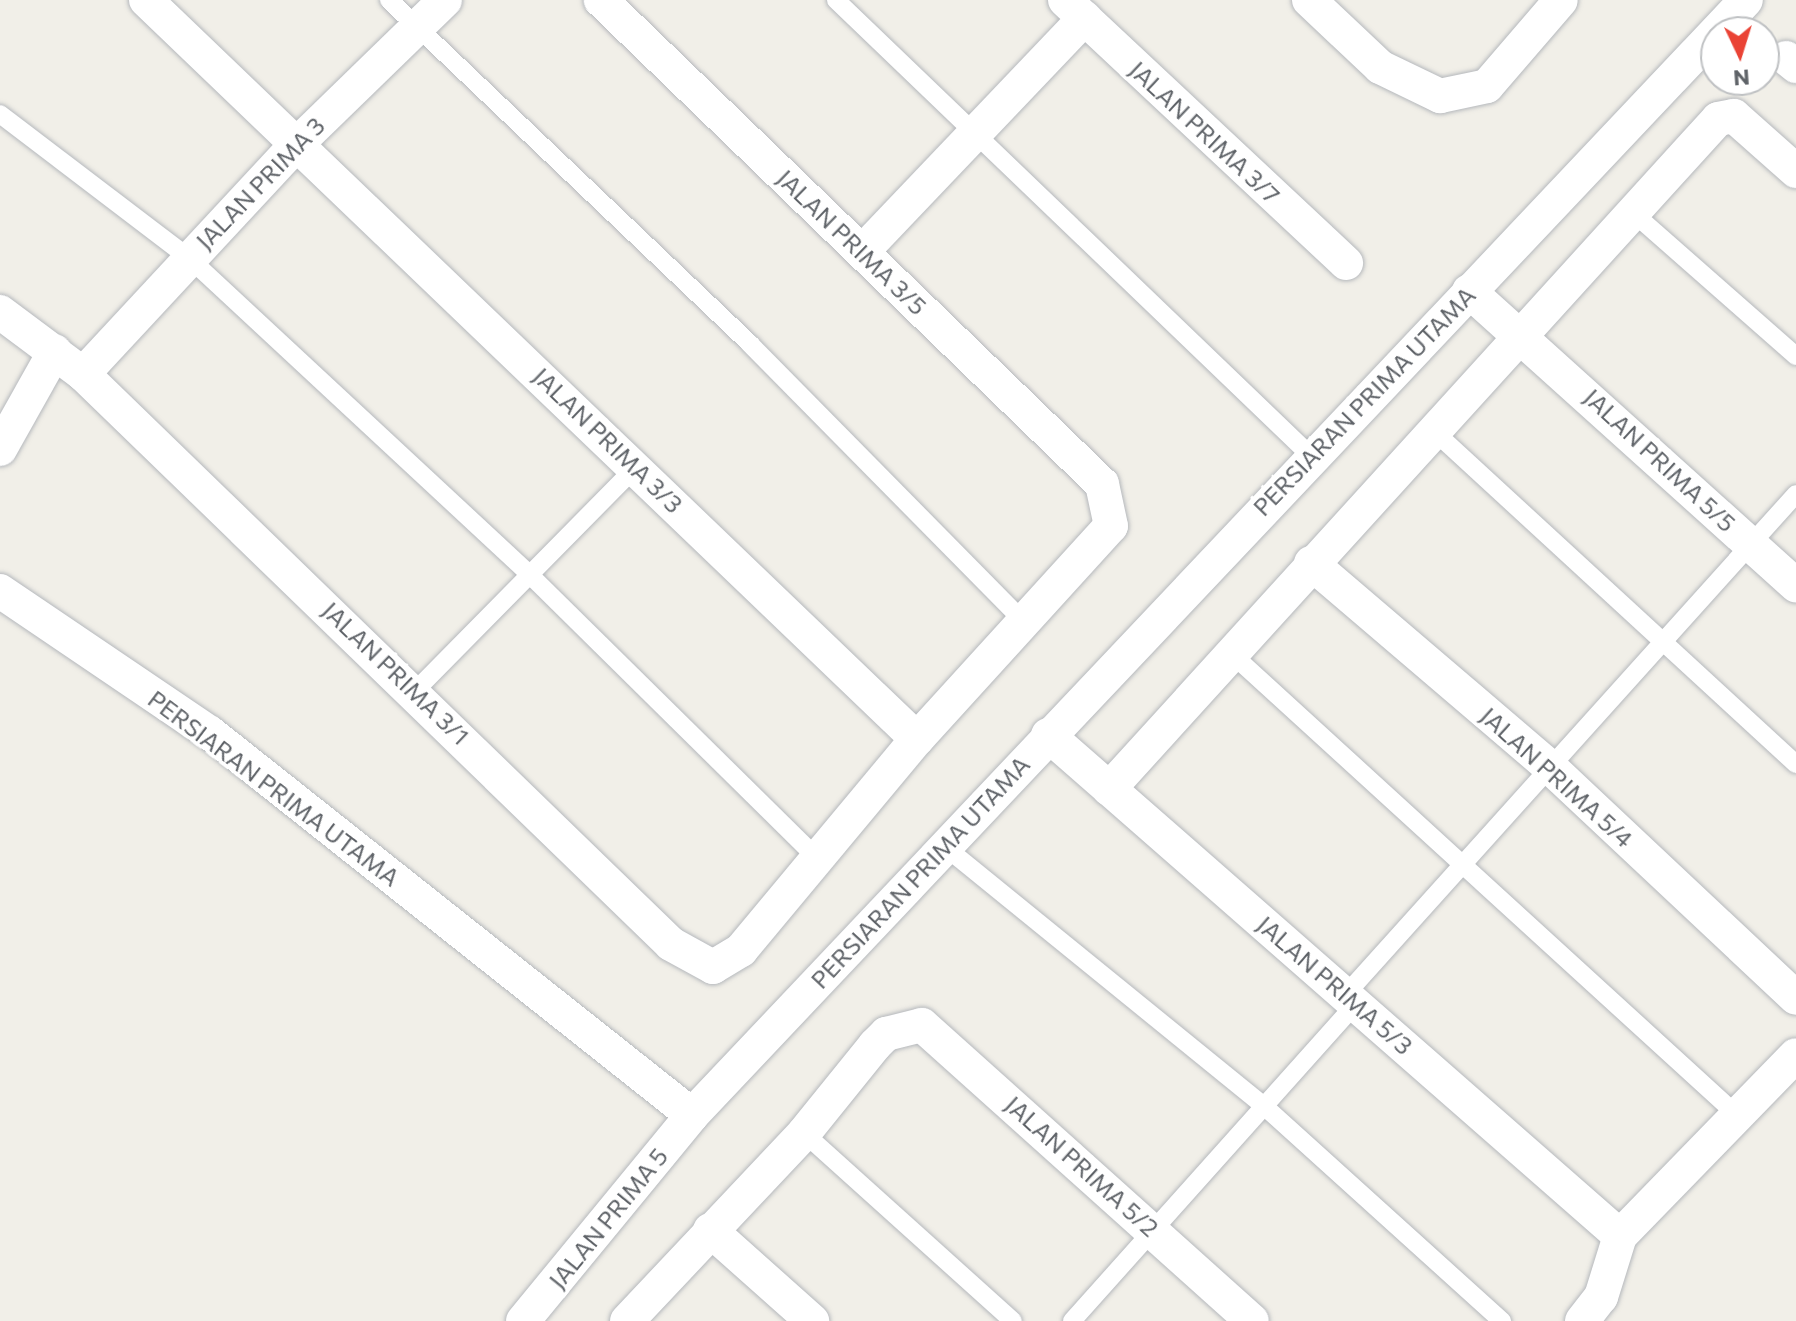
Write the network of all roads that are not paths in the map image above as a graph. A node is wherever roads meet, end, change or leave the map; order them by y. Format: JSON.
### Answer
{"nodes":[{"id":1,"x":146,"y":0,"type":"edge"},
{"id":2,"x":389,"y":0,"type":"edge"},
{"id":3,"x":445,"y":0,"type":"edge"},
{"id":4,"x":601,"y":0,"type":"edge"},
{"id":5,"x":836,"y":0,"type":"edge"},
{"id":6,"x":1309,"y":0,"type":"edge"},
{"id":7,"x":1561,"y":0,"type":"edge"},
{"id":8,"x":1746,"y":0,"type":"edge"},
{"id":9,"x":1075,"y":9,"type":"edge"},
{"id":10,"x":417,"y":28,"type":"junction"},
{"id":11,"x":0,"y":114,"type":"edge"},
{"id":12,"x":975,"y":134,"type":"junction"},
{"id":13,"x":298,"y":143,"type":"junction"},
{"id":14,"x":1796,"y":171,"type":"edge"},
{"id":15,"x":1631,"y":211,"type":"junction"},
{"id":16,"x":862,"y":252,"type":"junction"},
{"id":17,"x":188,"y":257,"type":"junction"},
{"id":18,"x":1346,"y":263,"type":"dead end"},
{"id":19,"x":1469,"y":291,"type":"junction"},
{"id":20,"x":0,"y":312,"type":"edge"},
{"id":21,"x":1524,"y":336,"type":"junction"},
{"id":22,"x":55,"y":351,"type":"junction"},
{"id":23,"x":1796,"y":356,"type":"edge"},
{"id":24,"x":83,"y":374,"type":"junction"},
{"id":25,"x":1436,"y":433,"type":"junction"},
{"id":26,"x":0,"y":449,"type":"edge"},
{"id":27,"x":1311,"y":456,"type":"junction"},
{"id":28,"x":636,"y":467,"type":"junction"},
{"id":29,"x":1796,"y":494,"type":"edge"},
{"id":30,"x":1751,"y":544,"type":"junction"},
{"id":31,"x":1311,"y":563,"type":"junction"},
{"id":32,"x":531,"y":576,"type":"junction"},
{"id":33,"x":1796,"y":585,"type":"edge"},
{"id":34,"x":0,"y":591,"type":"edge"},
{"id":35,"x":1025,"y":623,"type":"junction"},
{"id":36,"x":1665,"y":640,"type":"junction"},
{"id":37,"x":1233,"y":655,"type":"junction"},
{"id":38,"x":416,"y":690,"type":"junction"},
{"id":39,"x":1048,"y":735,"type":"junction"},
{"id":40,"x":917,"y":739,"type":"junction"},
{"id":41,"x":1796,"y":764,"type":"edge"},
{"id":42,"x":1550,"y":767,"type":"junction"},
{"id":43,"x":1109,"y":789,"type":"junction"},
{"id":44,"x":944,"y":846,"type":"junction"},
{"id":45,"x":819,"y":860,"type":"junction"},
{"id":46,"x":1462,"y":865,"type":"junction"},
{"id":47,"x":1352,"y":998,"type":"junction"},
{"id":48,"x":1796,"y":998,"type":"edge"},
{"id":49,"x":1796,"y":1055,"type":"edge"},
{"id":50,"x":1264,"y":1106,"type":"junction"},
{"id":51,"x":692,"y":1115,"type":"junction"},
{"id":52,"x":1737,"y":1115,"type":"junction"},
{"id":53,"x":804,"y":1133,"type":"junction"},
{"id":54,"x":710,"y":1230,"type":"junction"},
{"id":55,"x":1153,"y":1230,"type":"junction"},
{"id":56,"x":1620,"y":1236,"type":"junction"},
{"id":57,"x":523,"y":1321,"type":"edge"},
{"id":58,"x":627,"y":1321,"type":"edge"},
{"id":59,"x":812,"y":1321,"type":"edge"},
{"id":60,"x":1013,"y":1321,"type":"edge"},
{"id":61,"x":1072,"y":1321,"type":"edge"},
{"id":62,"x":1252,"y":1321,"type":"edge"},
{"id":63,"x":1502,"y":1321,"type":"edge"},
{"id":64,"x":1582,"y":1321,"type":"edge"}],
"edges":[{"from":1,"to":13,"type":"street","name":"JALAN PRIMA 3/3"},
{"from":2,"to":10,"type":"lane"},
{"from":3,"to":10,"type":"street","name":"JALAN PRIMA 3"},
{"from":4,"to":16,"type":"street","name":"JALAN PRIMA 3/5"},
{"from":5,"to":12,"type":"lane"},
{"from":6,"to":7,"type":"street"},
{"from":8,"to":19,"type":"street","name":"PERSIARAN PRIMA UTAMA"},
{"from":9,"to":12,"type":"street"},
{"from":9,"to":18,"type":"street","name":"JALAN PRIMA 3/7"},
{"from":10,"to":13,"type":"street","name":"JALAN PRIMA 3"},
{"from":10,"to":35,"type":"lane"},
{"from":11,"to":17,"type":"lane"},
{"from":12,"to":16,"type":"street"},
{"from":12,"to":27,"type":"lane"},
{"from":13,"to":17,"type":"street","name":"JALAN PRIMA 3"},
{"from":13,"to":28,"type":"street","name":"JALAN PRIMA 3/3"},
{"from":14,"to":15,"type":"street"},
{"from":15,"to":21,"type":"street"},
{"from":15,"to":23,"type":"lane"},
{"from":16,"to":35,"type":"street","name":"JALAN PRIMA 3/5"},
{"from":17,"to":24,"type":"street","name":"JALAN PRIMA 3"},
{"from":17,"to":32,"type":"lane"},
{"from":19,"to":21,"type":"street","name":"JALAN PRIMA 5/5"},
{"from":19,"to":27,"type":"street","name":"PERSIARAN PRIMA UTAMA"},
{"from":20,"to":22,"type":"street","name":"JALAN PRIMA 3/1"},
{"from":21,"to":25,"type":"street"},
{"from":21,"to":30,"type":"street","name":"JALAN PRIMA 5/5"},
{"from":22,"to":24,"type":"street","name":"JALAN PRIMA 3/1"},
{"from":22,"to":26,"type":"street"},
{"from":24,"to":38,"type":"street","name":"JALAN PRIMA 3/1"},
{"from":25,"to":31,"type":"street"},
{"from":25,"to":36,"type":"lane"},
{"from":27,"to":39,"type":"street","name":"PERSIARAN PRIMA UTAMA"},
{"from":28,"to":32,"type":"lane"},
{"from":28,"to":40,"type":"street","name":"JALAN PRIMA 3/3"},
{"from":29,"to":30,"type":"lane"},
{"from":30,"to":33,"type":"street","name":"JALAN PRIMA 5/5"},
{"from":30,"to":36,"type":"lane"},
{"from":31,"to":37,"type":"street"},
{"from":31,"to":42,"type":"street","name":"JALAN PRIMA 5/4"},
{"from":32,"to":38,"type":"lane"},
{"from":32,"to":45,"type":"lane"},
{"from":34,"to":51,"type":"street","name":"PERSIARAN PRIMA UTAMA"},
{"from":35,"to":40,"type":"street"},
{"from":36,"to":41,"type":"lane"},
{"from":36,"to":42,"type":"lane"},
{"from":37,"to":43,"type":"street"},
{"from":37,"to":46,"type":"lane"},
{"from":38,"to":45,"type":"street","name":"JALAN PRIMA 3/1"},
{"from":39,"to":43,"type":"street","name":"JALAN PRIMA 5/3"},
{"from":39,"to":44,"type":"street","name":"PERSIARAN PRIMA UTAMA"},
{"from":40,"to":45,"type":"street"},
{"from":42,"to":46,"type":"lane"},
{"from":42,"to":48,"type":"street","name":"JALAN PRIMA 5/4"},
{"from":43,"to":47,"type":"street","name":"JALAN PRIMA 5/3"},
{"from":44,"to":50,"type":"lane"},
{"from":44,"to":51,"type":"street","name":"PERSIARAN PRIMA UTAMA"},
{"from":46,"to":47,"type":"lane"},
{"from":46,"to":52,"type":"lane"},
{"from":47,"to":50,"type":"lane"},
{"from":47,"to":56,"type":"street","name":"JALAN PRIMA 5/3"},
{"from":49,"to":52,"type":"street"},
{"from":50,"to":55,"type":"lane"},
{"from":50,"to":63,"type":"lane"},
{"from":51,"to":57,"type":"street","name":"JALAN PRIMA 5"},
{"from":52,"to":56,"type":"street"},
{"from":53,"to":54,"type":"street"},
{"from":53,"to":55,"type":"street","name":"JALAN PRIMA 5/2"},
{"from":53,"to":60,"type":"lane"},
{"from":54,"to":58,"type":"street"},
{"from":54,"to":59,"type":"street"},
{"from":55,"to":61,"type":"lane"},
{"from":55,"to":62,"type":"street","name":"JALAN PRIMA 5/2"},
{"from":56,"to":64,"type":"street"}]}
